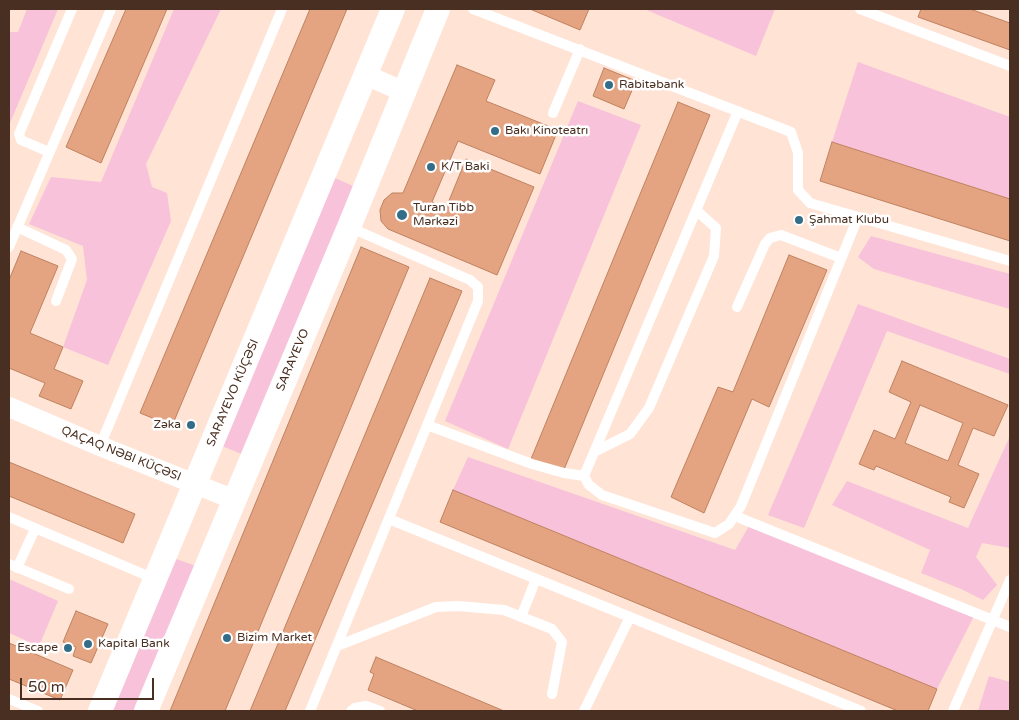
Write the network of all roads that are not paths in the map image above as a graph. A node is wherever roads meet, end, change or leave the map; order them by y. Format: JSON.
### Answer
{"nodes":[{"id":1,"x":72,"y":9,"type":"edge"},
{"id":2,"x":111,"y":9,"type":"edge"},
{"id":3,"x":282,"y":9,"type":"edge"},
{"id":4,"x":393,"y":9,"type":"edge"},
{"id":5,"x":438,"y":9,"type":"edge"},
{"id":6,"x":472,"y":9,"type":"edge"},
{"id":7,"x":860,"y":9,"type":"edge"},
{"id":8,"x":580,"y":49,"type":"junction"},
{"id":9,"x":1010,"y":66,"type":"edge"},
{"id":10,"x":366,"y":75,"type":"junction"},
{"id":11,"x":404,"y":92,"type":"junction"},
{"id":12,"x":738,"y":111,"type":"junction"},
{"id":13,"x":553,"y":113,"type":"dead end"},
{"id":14,"x":49,"y":152,"type":"junction"},
{"id":15,"x":696,"y":210,"type":"junction"},
{"id":16,"x":858,"y":217,"type":"junction"},
{"id":17,"x":17,"y":227,"type":"junction"},
{"id":18,"x":349,"y":227,"type":"junction"},
{"id":19,"x":9,"y":247,"type":"edge"},
{"id":20,"x":842,"y":258,"type":"junction"},
{"id":21,"x":1010,"y":261,"type":"edge"},
{"id":22,"x":56,"y":301,"type":"dead end"},
{"id":23,"x":737,"y":307,"type":"dead end"},
{"id":24,"x":9,"y":408,"type":"edge"},
{"id":25,"x":427,"y":425,"type":"junction"},
{"id":26,"x":100,"y":446,"type":"junction"},
{"id":27,"x":594,"y":452,"type":"junction"},
{"id":28,"x":584,"y":476,"type":"junction"},
{"id":29,"x":195,"y":485,"type":"junction"},
{"id":30,"x":235,"y":500,"type":"junction"},
{"id":31,"x":735,"y":516,"type":"junction"},
{"id":32,"x":9,"y":518,"type":"edge"},
{"id":33,"x":389,"y":519,"type":"junction"},
{"id":34,"x":35,"y":528,"type":"junction"},
{"id":35,"x":13,"y":566,"type":"edge"},
{"id":36,"x":155,"y":579,"type":"junction"},
{"id":37,"x":536,"y":579,"type":"junction"},
{"id":38,"x":1010,"y":580,"type":"edge"},
{"id":39,"x":69,"y":590,"type":"dead end"},
{"id":40,"x":521,"y":617,"type":"junction"},
{"id":41,"x":630,"y":617,"type":"junction"},
{"id":42,"x":993,"y":620,"type":"junction"},
{"id":43,"x":1010,"y":628,"type":"edge"},
{"id":44,"x":336,"y":646,"type":"junction"},
{"id":45,"x":552,"y":694,"type":"dead end"},
{"id":46,"x":9,"y":699,"type":"edge"},
{"id":47,"x":38,"y":711,"type":"edge"},
{"id":48,"x":100,"y":711,"type":"edge"},
{"id":49,"x":146,"y":711,"type":"edge"},
{"id":50,"x":310,"y":711,"type":"edge"},
{"id":51,"x":352,"y":711,"type":"edge"},
{"id":52,"x":380,"y":711,"type":"edge"},
{"id":53,"x":584,"y":711,"type":"edge"},
{"id":54,"x":861,"y":711,"type":"edge"},
{"id":55,"x":953,"y":711,"type":"edge"}],
"edges":[{"from":1,"to":14,"type":"lane"},
{"from":2,"to":14,"type":"lane"},
{"from":3,"to":26,"type":"lane"},
{"from":4,"to":10,"type":"street"},
{"from":5,"to":11,"type":"street","name":"SARAYEVO"},
{"from":6,"to":8,"type":"lane"},
{"from":7,"to":9,"type":"lane"},
{"from":8,"to":12,"type":"lane"},
{"from":8,"to":13,"type":"lane"},
{"from":10,"to":11,"type":"street"},
{"from":10,"to":29,"type":"street","name":"SARAYEVO KÜÇƏSI"},
{"from":11,"to":18,"type":"street","name":"SARAYEVO"},
{"from":12,"to":15,"type":"lane"},
{"from":12,"to":16,"type":"lane"},
{"from":14,"to":17,"type":"lane"},
{"from":15,"to":27,"type":"lane"},
{"from":15,"to":27,"type":"lane"},
{"from":16,"to":20,"type":"lane"},
{"from":16,"to":21,"type":"lane"},
{"from":17,"to":19,"type":"lane"},
{"from":17,"to":22,"type":"lane"},
{"from":18,"to":25,"type":"lane"},
{"from":18,"to":30,"type":"street","name":"SARAYEVO"},
{"from":20,"to":23,"type":"lane"},
{"from":20,"to":31,"type":"lane"},
{"from":24,"to":26,"type":"street","name":"QAÇAQ NƏBI KÜÇƏSI"},
{"from":25,"to":28,"type":"lane"},
{"from":25,"to":33,"type":"lane"},
{"from":26,"to":29,"type":"street","name":"QAÇAQ NƏBI KÜÇƏSI"},
{"from":27,"to":28,"type":"lane"},
{"from":28,"to":31,"type":"lane"},
{"from":29,"to":30,"type":"street","name":"QAÇAQ NƏBI KÜÇƏSI"},
{"from":29,"to":36,"type":"street","name":"SARAYEVO KÜÇƏSI"},
{"from":30,"to":49,"type":"street","name":"SARAYEVO"},
{"from":31,"to":42,"type":"lane"},
{"from":32,"to":34,"type":"lane"},
{"from":33,"to":37,"type":"lane"},
{"from":33,"to":44,"type":"lane"},
{"from":34,"to":35,"type":"lane"},
{"from":34,"to":36,"type":"lane"},
{"from":35,"to":39,"type":"lane"},
{"from":36,"to":48,"type":"street","name":"SARAYEVO KÜÇƏSI"},
{"from":37,"to":40,"type":"lane"},
{"from":37,"to":41,"type":"lane"},
{"from":38,"to":42,"type":"lane"},
{"from":40,"to":44,"type":"lane"},
{"from":40,"to":45,"type":"lane"},
{"from":41,"to":53,"type":"lane"},
{"from":41,"to":54,"type":"lane"},
{"from":42,"to":43,"type":"lane"},
{"from":42,"to":55,"type":"lane"},
{"from":44,"to":50,"type":"lane"},
{"from":46,"to":47,"type":"lane"},
{"from":51,"to":52,"type":"lane"}]}
